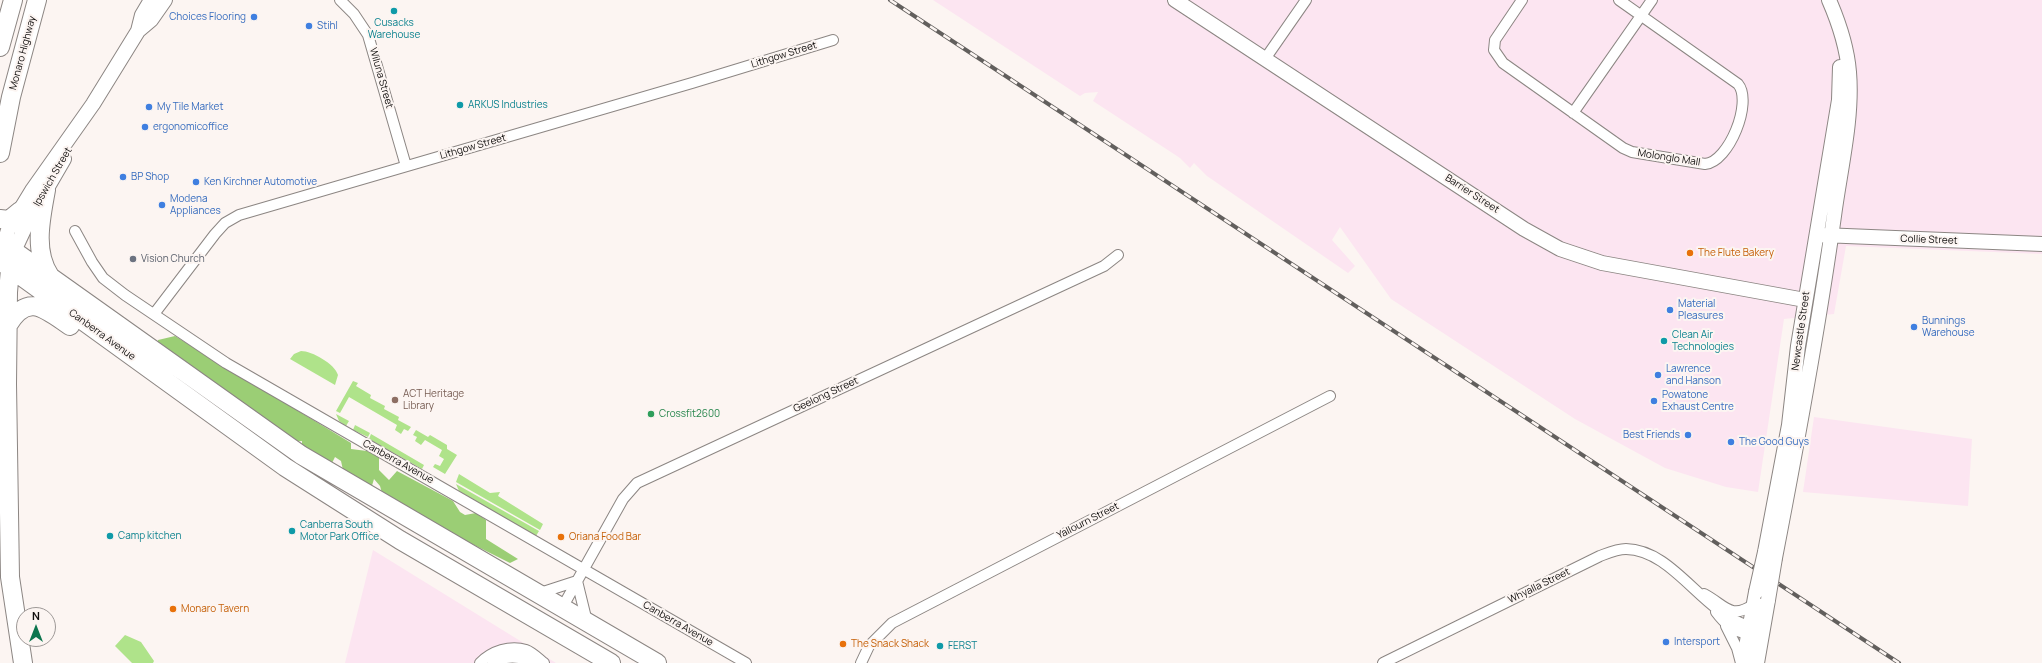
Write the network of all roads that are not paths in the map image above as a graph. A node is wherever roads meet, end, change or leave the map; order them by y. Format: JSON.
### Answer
{"nodes":[{"id":1,"x":13,"y":0,"type":"edge"},
{"id":2,"x":37,"y":0,"type":"edge"},
{"id":3,"x":151,"y":0,"type":"edge"},
{"id":4,"x":165,"y":0,"type":"edge"},
{"id":5,"x":340,"y":0,"type":"edge"},
{"id":6,"x":1175,"y":0,"type":"edge"},
{"id":7,"x":1306,"y":0,"type":"edge"},
{"id":8,"x":1522,"y":0,"type":"edge"},
{"id":9,"x":1619,"y":0,"type":"edge"},
{"id":10,"x":1652,"y":0,"type":"edge"},
{"id":11,"x":1818,"y":0,"type":"edge"},
{"id":12,"x":1829,"y":0,"type":"edge"},
{"id":13,"x":1641,"y":16,"type":"junction"},
{"id":14,"x":138,"y":31,"type":"junction"},
{"id":15,"x":833,"y":40,"type":"dead end"},
{"id":16,"x":0,"y":47,"type":"edge"},
{"id":17,"x":1265,"y":59,"type":"junction"},
{"id":18,"x":93,"y":104,"type":"junction"},
{"id":19,"x":1573,"y":112,"type":"junction"},
{"id":20,"x":0,"y":153,"type":"edge"},
{"id":21,"x":406,"y":166,"type":"junction"},
{"id":22,"x":46,"y":190,"type":"junction"},
{"id":23,"x":20,"y":211,"type":"junction"},
{"id":24,"x":0,"y":219,"type":"edge"},
{"id":25,"x":75,"y":231,"type":"dead end"},
{"id":26,"x":1816,"y":235,"type":"junction"},
{"id":27,"x":1831,"y":235,"type":"junction"},
{"id":28,"x":2042,"y":244,"type":"edge"},
{"id":29,"x":1118,"y":255,"type":"dead end"},
{"id":30,"x":6,"y":256,"type":"edge"},
{"id":31,"x":1827,"y":259,"type":"junction"},
{"id":32,"x":51,"y":277,"type":"junction"},
{"id":33,"x":1805,"y":300,"type":"junction"},
{"id":34,"x":154,"y":314,"type":"junction"},
{"id":35,"x":8,"y":325,"type":"junction"},
{"id":36,"x":138,"y":361,"type":"junction"},
{"id":37,"x":1810,"y":377,"type":"junction"},
{"id":38,"x":1330,"y":396,"type":"dead end"},
{"id":39,"x":300,"y":455,"type":"junction"},
{"id":40,"x":342,"y":480,"type":"junction"},
{"id":41,"x":312,"y":485,"type":"junction"},
{"id":42,"x":1770,"y":555,"type":"junction"},
{"id":43,"x":0,"y":558,"type":"edge"},
{"id":44,"x":584,"y":569,"type":"junction"},
{"id":45,"x":577,"y":581,"type":"junction"},
{"id":46,"x":1692,"y":587,"type":"junction"},
{"id":47,"x":538,"y":594,"type":"junction"},
{"id":48,"x":1754,"y":598,"type":"junction"},
{"id":49,"x":1712,"y":606,"type":"junction"},
{"id":50,"x":562,"y":608,"type":"junction"},
{"id":51,"x":531,"y":616,"type":"junction"},
{"id":52,"x":587,"y":622,"type":"junction"},
{"id":53,"x":1723,"y":622,"type":"junction"},
{"id":54,"x":1755,"y":631,"type":"junction"},
{"id":55,"x":577,"y":643,"type":"junction"},
{"id":56,"x":14,"y":663,"type":"edge"},
{"id":57,"x":23,"y":663,"type":"edge"},
{"id":58,"x":480,"y":663,"type":"edge"},
{"id":59,"x":493,"y":663,"type":"edge"},
{"id":60,"x":536,"y":663,"type":"edge"},
{"id":61,"x":544,"y":663,"type":"edge"},
{"id":62,"x":611,"y":663,"type":"edge"},
{"id":63,"x":657,"y":663,"type":"edge"},
{"id":64,"x":746,"y":663,"type":"edge"},
{"id":65,"x":861,"y":663,"type":"edge"},
{"id":66,"x":1383,"y":663,"type":"edge"},
{"id":67,"x":1742,"y":663,"type":"edge"},
{"id":68,"x":1757,"y":663,"type":"edge"}],
"edges":[{"from":1,"to":16,"type":"highway"},
{"from":2,"to":20,"type":"highway","name":"Monaro Highway"},
{"from":3,"to":14,"type":"main road","name":"Ipswich Street"},
{"from":4,"to":14,"type":"main road","name":"Ipswich Street"},
{"from":5,"to":21,"type":"street","name":"Wiluna Street"},
{"from":6,"to":17,"type":"main road","name":"Barrier Street"},
{"from":7,"to":17,"type":"street"},
{"from":8,"to":19,"type":"street","name":"Molonglo Mall"},
{"from":9,"to":13,"type":"street","name":"Molonglo Mall"},
{"from":10,"to":13,"type":"street"},
{"from":11,"to":26,"type":"main road","name":"Newcastle Street"},
{"from":12,"to":27,"type":"main road","name":"Newcastle Street"},
{"from":13,"to":19,"type":"street"},
{"from":13,"to":19,"type":"street","name":"Molonglo Mall"},
{"from":14,"to":18,"type":"main road","name":"Ipswich Street"},
{"from":15,"to":21,"type":"street","name":"Lithgow Street"},
{"from":17,"to":33,"type":"main road","name":"Barrier Street"},
{"from":18,"to":22,"type":"main road","name":"Ipswich Street"},
{"from":18,"to":23,"type":"main road","name":"Ipswich Street"},
{"from":21,"to":34,"type":"street","name":"Lithgow Street"},
{"from":22,"to":30,"type":"main road","name":"Ipswich Street"},
{"from":22,"to":32,"type":"highway"},
{"from":23,"to":24,"type":"highway"},
{"from":23,"to":30,"type":"main road","name":"Ipswich Street"},
{"from":25,"to":34,"type":"street","name":"Canberra Avenue"},
{"from":26,"to":27,"type":"main road","name":"Collie Street"},
{"from":26,"to":33,"type":"main road","name":"Newcastle Street"},
{"from":27,"to":28,"type":"main road","name":"Collie Street"},
{"from":27,"to":31,"type":"main road","name":"Newcastle Street"},
{"from":29,"to":44,"type":"street","name":"Geelong Street"},
{"from":30,"to":32,"type":"highway","name":"Canberra Avenue"},
{"from":30,"to":35,"type":"highway"},
{"from":30,"to":36,"type":"highway","name":"Canberra Avenue"},
{"from":31,"to":33,"type":"main road"},
{"from":31,"to":37,"type":"main road","name":"Newcastle Street"},
{"from":32,"to":39,"type":"highway","name":"Canberra Avenue"},
{"from":33,"to":37,"type":"main road"},
{"from":33,"to":42,"type":"main road","name":"Newcastle Street"},
{"from":34,"to":44,"type":"street","name":"Canberra Avenue"},
{"from":35,"to":36,"type":"highway"},
{"from":35,"to":57,"type":"highway"},
{"from":36,"to":41,"type":"highway","name":"Canberra Avenue"},
{"from":37,"to":42,"type":"main road","name":"Newcastle Street"},
{"from":38,"to":65,"type":"street","name":"Yallourn Street"},
{"from":39,"to":40,"type":"highway","name":"Canberra Avenue"},
{"from":39,"to":41,"type":"highway"},
{"from":40,"to":41,"type":"highway"},
{"from":40,"to":47,"type":"highway","name":"Canberra Avenue"},
{"from":41,"to":51,"type":"highway","name":"Canberra Avenue"},
{"from":42,"to":48,"type":"main road","name":"Newcastle Street","bridge":true},
{"from":42,"to":54,"type":"main road","name":"Newcastle Street","bridge":true},
{"from":43,"to":56,"type":"highway"},
{"from":44,"to":45,"type":"street","name":"Geelong Street"},
{"from":44,"to":64,"type":"street","name":"Canberra Avenue"},
{"from":45,"to":47,"type":"street"},
{"from":45,"to":50,"type":"street","name":"Geelong Street"},
{"from":45,"to":52,"type":"street"},
{"from":46,"to":48,"type":"street","name":"Whyalla Street"},
{"from":46,"to":49,"type":"street","name":"Whyalla Street"},
{"from":46,"to":66,"type":"street","name":"Whyalla Street"},
{"from":47,"to":50,"type":"highway","name":"Canberra Avenue"},
{"from":48,"to":54,"type":"main road","name":"Newcastle Street"},
{"from":49,"to":53,"type":"street","name":"Whyalla Street"},
{"from":49,"to":54,"type":"street","name":"Whyalla Street"},
{"from":50,"to":51,"type":"highway"},
{"from":50,"to":52,"type":"highway","name":"Canberra Avenue"},
{"from":50,"to":55,"type":"highway"},
{"from":51,"to":55,"type":"highway","name":"Canberra Avenue"},
{"from":52,"to":63,"type":"highway","name":"Canberra Avenue"},
{"from":53,"to":54,"type":"street","name":"Whyalla Street"},
{"from":53,"to":67,"type":"street","name":"Whyalla Street"},
{"from":54,"to":67,"type":"main road","name":"Newcastle Street"},
{"from":54,"to":68,"type":"main road","name":"Newcastle Street"},
{"from":55,"to":62,"type":"highway","name":"Canberra Avenue"},
{"from":58,"to":61,"type":"street"},
{"from":59,"to":60,"type":"street"}]}
